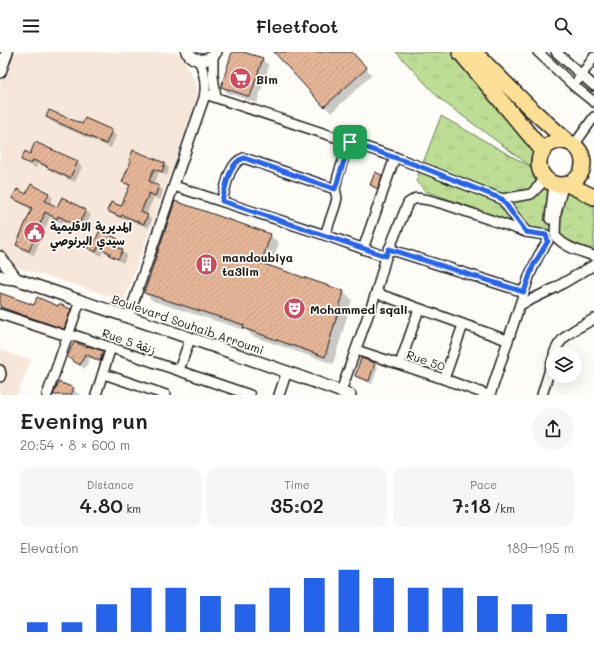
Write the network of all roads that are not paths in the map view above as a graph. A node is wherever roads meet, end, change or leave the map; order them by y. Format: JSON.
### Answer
{"nodes":[{"id":1,"x":7,"y":52,"type":"edge"},
{"id":2,"x":187,"y":52,"type":"edge"},
{"id":3,"x":460,"y":52,"type":"edge"},
{"id":4,"x":474,"y":52,"type":"edge"},
{"id":5,"x":538,"y":52,"type":"edge"},
{"id":6,"x":556,"y":52,"type":"edge"},
{"id":7,"x":214,"y":54,"type":"edge"},
{"id":8,"x":594,"y":57,"type":"edge"},
{"id":9,"x":199,"y":60,"type":"junction"},
{"id":10,"x":0,"y":72,"type":"edge"},
{"id":11,"x":581,"y":76,"type":"junction"},
{"id":12,"x":574,"y":86,"type":"junction"},
{"id":13,"x":594,"y":86,"type":"edge"},
{"id":14,"x":205,"y":94,"type":"junction"},
{"id":15,"x":216,"y":97,"type":"junction"},
{"id":16,"x":594,"y":102,"type":"edge"},
{"id":17,"x":594,"y":117,"type":"edge"},
{"id":18,"x":350,"y":142,"type":"junction"},
{"id":19,"x":575,"y":147,"type":"junction"},
{"id":20,"x":542,"y":150,"type":"junction"},
{"id":21,"x":395,"y":158,"type":"junction"},
{"id":22,"x":594,"y":167,"type":"edge"},
{"id":23,"x":557,"y":183,"type":"junction"},
{"id":24,"x":174,"y":186,"type":"junction"},
{"id":25,"x":335,"y":189,"type":"junction"},
{"id":26,"x":594,"y":197,"type":"edge"},
{"id":27,"x":502,"y":199,"type":"junction"},
{"id":28,"x":222,"y":201,"type":"junction"},
{"id":29,"x":526,"y":232,"type":"junction"},
{"id":30,"x":325,"y":235,"type":"junction"},
{"id":31,"x":551,"y":236,"type":"junction"},
{"id":32,"x":363,"y":249,"type":"junction"},
{"id":33,"x":387,"y":253,"type":"junction"},
{"id":34,"x":594,"y":256,"type":"edge"},
{"id":35,"x":0,"y":257,"type":"edge"},
{"id":36,"x":594,"y":265,"type":"edge"},
{"id":37,"x":0,"y":276,"type":"edge"},
{"id":38,"x":16,"y":279,"type":"junction"},
{"id":39,"x":524,"y":292,"type":"junction"},
{"id":40,"x":376,"y":293,"type":"junction"},
{"id":41,"x":80,"y":301,"type":"junction"},
{"id":42,"x":520,"y":305,"type":"junction"},
{"id":43,"x":420,"y":309,"type":"junction"},
{"id":44,"x":0,"y":314,"type":"edge"},
{"id":45,"x":128,"y":318,"type":"junction"},
{"id":46,"x":594,"y":319,"type":"edge"},
{"id":47,"x":463,"y":325,"type":"junction"},
{"id":48,"x":67,"y":336,"type":"junction"},
{"id":49,"x":190,"y":339,"type":"junction"},
{"id":50,"x":507,"y":340,"type":"junction"},
{"id":51,"x":111,"y":347,"type":"junction"},
{"id":52,"x":557,"y":347,"type":"edge"},
{"id":53,"x":356,"y":350,"type":"junction"},
{"id":54,"x":400,"y":364,"type":"junction"},
{"id":55,"x":0,"y":370,"type":"edge"},
{"id":56,"x":179,"y":370,"type":"junction"},
{"id":57,"x":287,"y":371,"type":"junction"},
{"id":58,"x":104,"y":374,"type":"junction"},
{"id":59,"x":0,"y":377,"type":"edge"},
{"id":60,"x":444,"y":379,"type":"junction"},
{"id":61,"x":546,"y":382,"type":"edge"},
{"id":62,"x":228,"y":391,"type":"edge"},
{"id":63,"x":345,"y":393,"type":"edge"},
{"id":64,"x":47,"y":395,"type":"edge"},
{"id":65,"x":96,"y":395,"type":"edge"},
{"id":66,"x":166,"y":395,"type":"edge"},
{"id":67,"x":250,"y":395,"type":"edge"},
{"id":68,"x":279,"y":395,"type":"edge"},
{"id":69,"x":489,"y":395,"type":"edge"},
{"id":70,"x":542,"y":395,"type":"edge"}],
"edges":[{"from":1,"to":10,"type":"street"},
{"from":2,"to":9,"type":"street"},
{"from":3,"to":20,"type":"main road"},
{"from":4,"to":19,"type":"main road"},
{"from":5,"to":12,"type":"street"},
{"from":6,"to":11,"type":"street"},
{"from":7,"to":9,"type":"street"},
{"from":7,"to":15,"type":"street"},
{"from":8,"to":11,"type":"street"},
{"from":9,"to":14,"type":"street"},
{"from":11,"to":12,"type":"street"},
{"from":11,"to":13,"type":"street"},
{"from":12,"to":16,"type":"street"},
{"from":14,"to":15,"type":"street"},
{"from":14,"to":24,"type":"street"},
{"from":15,"to":18,"type":"street"},
{"from":17,"to":19,"type":"street"},
{"from":18,"to":21,"type":"street"},
{"from":18,"to":25,"type":"street"},
{"from":19,"to":20,"type":"main road"},
{"from":19,"to":22,"type":"main road"},
{"from":19,"to":23,"type":"main road"},
{"from":20,"to":23,"type":"main road"},
{"from":21,"to":27,"type":"street"},
{"from":21,"to":32,"type":"street"},
{"from":23,"to":26,"type":"main road"},
{"from":23,"to":27,"type":"street"},
{"from":23,"to":31,"type":"street"},
{"from":24,"to":28,"type":"street"},
{"from":24,"to":45,"type":"street"},
{"from":25,"to":28,"type":"street"},
{"from":25,"to":30,"type":"street"},
{"from":27,"to":29,"type":"street"},
{"from":28,"to":30,"type":"street"},
{"from":29,"to":31,"type":"street"},
{"from":29,"to":33,"type":"street"},
{"from":30,"to":32,"type":"street"},
{"from":31,"to":34,"type":"street"},
{"from":31,"to":39,"type":"street"},
{"from":32,"to":33,"type":"street"},
{"from":33,"to":39,"type":"street"},
{"from":33,"to":40,"type":"street"},
{"from":35,"to":38,"type":"street"},
{"from":36,"to":42,"type":"street"},
{"from":37,"to":38,"type":"street","name":"Boulevard Souhaib Arroumi"},
{"from":38,"to":41,"type":"street","name":"Boulevard Souhaib Arroumi"},
{"from":39,"to":42,"type":"street"},
{"from":40,"to":43,"type":"street"},
{"from":40,"to":53,"type":"street"},
{"from":41,"to":45,"type":"street","name":"Boulevard Souhaib Arroumi"},
{"from":41,"to":48,"type":"street"},
{"from":42,"to":50,"type":"street"},
{"from":43,"to":47,"type":"street"},
{"from":43,"to":54,"type":"street"},
{"from":44,"to":48,"type":"street","name":"Rue 5 زنقة"},
{"from":45,"to":49,"type":"street","name":"Boulevard Souhaib Arroumi"},
{"from":46,"to":52,"type":"street"},
{"from":47,"to":50,"type":"street"},
{"from":47,"to":60,"type":"street"},
{"from":48,"to":51,"type":"street","name":"Rue 5 زنقة"},
{"from":48,"to":64,"type":"street"},
{"from":49,"to":56,"type":"street"},
{"from":49,"to":57,"type":"street","name":"Boulevard Souhaib Arroumi"},
{"from":50,"to":69,"type":"street"},
{"from":51,"to":56,"type":"street","name":"Rue 5 زنقة"},
{"from":51,"to":58,"type":"street"},
{"from":53,"to":54,"type":"street","name":"Rue 50"},
{"from":53,"to":63,"type":"street"},
{"from":54,"to":60,"type":"street","name":"Rue 50"},
{"from":55,"to":59,"type":"street"},
{"from":56,"to":62,"type":"street","name":"Rue 5 زنقة"},
{"from":57,"to":63,"type":"street","name":"Boulevard Souhaib Arroumi"},
{"from":57,"to":68,"type":"street"},
{"from":58,"to":65,"type":"street"},
{"from":58,"to":66,"type":"street"},
{"from":60,"to":69,"type":"street","name":"Rue 50"},
{"from":61,"to":70,"type":"street"},
{"from":62,"to":67,"type":"street","name":"Rue 5 زنقة"}]}
